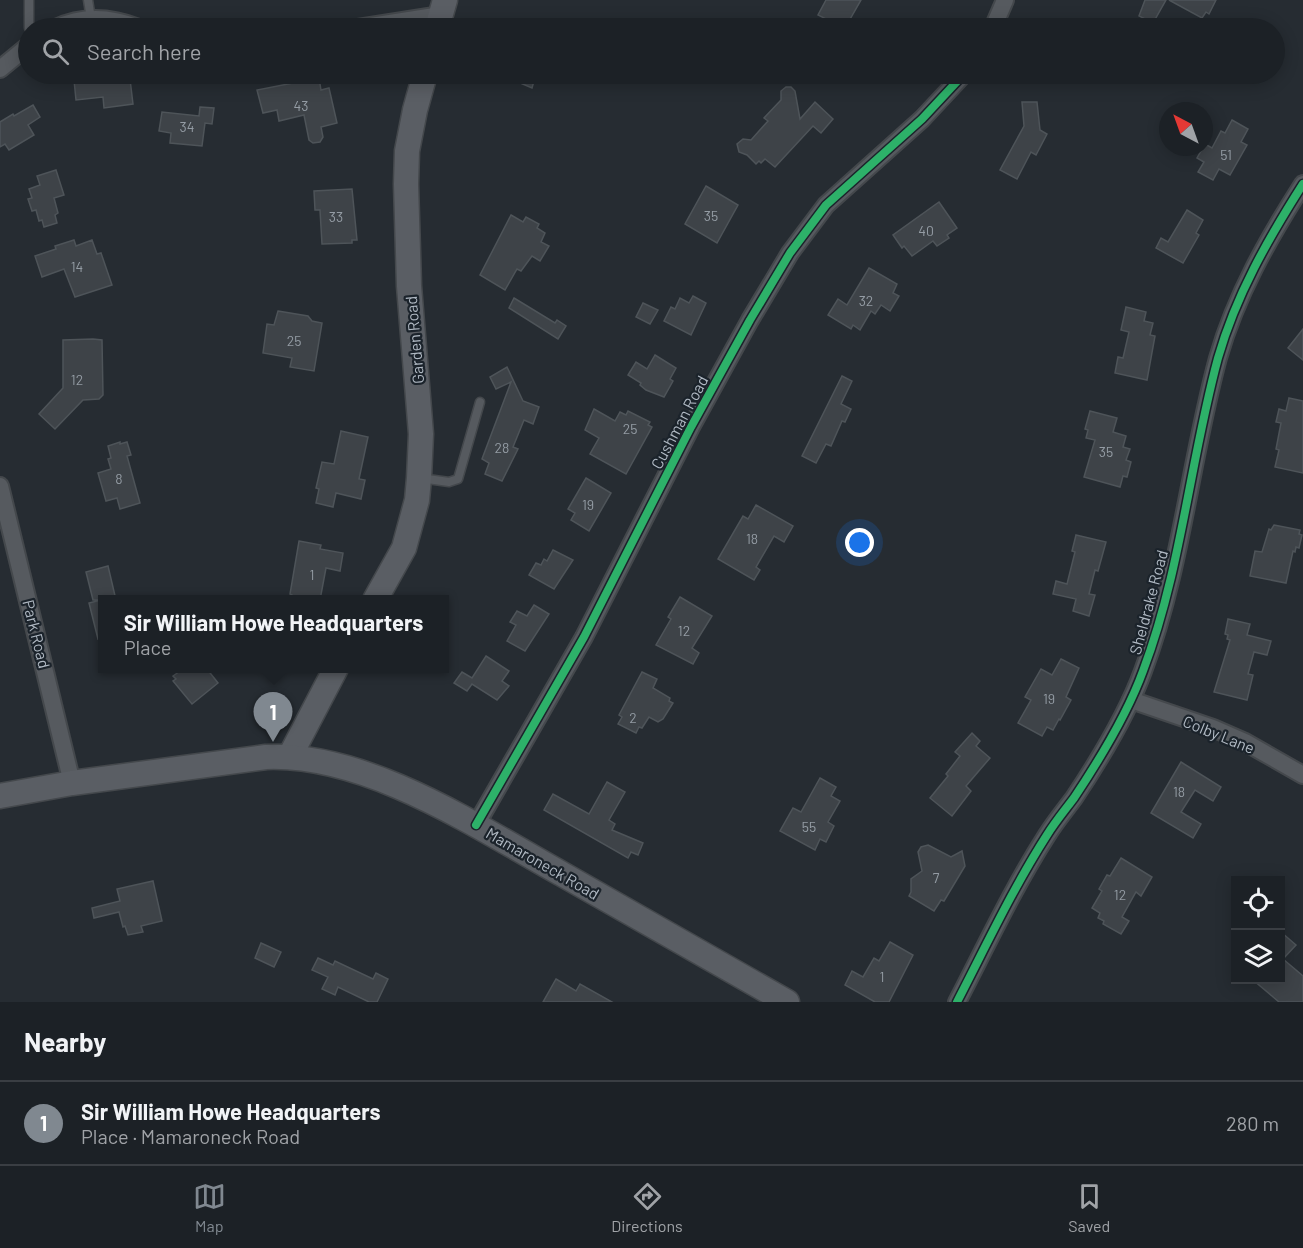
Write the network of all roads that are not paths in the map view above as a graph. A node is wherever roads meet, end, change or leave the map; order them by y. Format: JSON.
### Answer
{"nodes":[{"id":1,"x":29,"y":0,"type":"edge"},
{"id":2,"x":88,"y":0,"type":"edge"},
{"id":3,"x":1005,"y":0,"type":"edge"},
{"id":4,"x":441,"y":14,"type":"edge"},
{"id":5,"x":29,"y":18,"type":"edge"},
{"id":6,"x":91,"y":18,"type":"edge"},
{"id":7,"x":417,"y":18,"type":"edge"},
{"id":8,"x":997,"y":18,"type":"edge"},
{"id":9,"x":18,"y":54,"type":"edge"},
{"id":10,"x":0,"y":69,"type":"edge"},
{"id":11,"x":422,"y":84,"type":"edge"},
{"id":12,"x":955,"y":84,"type":"edge"},
{"id":13,"x":1303,"y":184,"type":"edge"},
{"id":14,"x":480,"y":402,"type":"dead end"},
{"id":15,"x":419,"y":477,"type":"junction"},
{"id":16,"x":0,"y":486,"type":"edge"},
{"id":17,"x":378,"y":595,"type":"edge"},
{"id":18,"x":334,"y":673,"type":"edge"},
{"id":19,"x":1131,"y":700,"type":"junction"},
{"id":20,"x":290,"y":756,"type":"junction"},
{"id":21,"x":1303,"y":775,"type":"edge"},
{"id":22,"x":72,"y":783,"type":"junction"},
{"id":23,"x":0,"y":796,"type":"edge"},
{"id":24,"x":476,"y":825,"type":"junction"},
{"id":25,"x":787,"y":1002,"type":"edge"},
{"id":26,"x":957,"y":1002,"type":"edge"}],
"edges":[{"from":1,"to":5,"type":"lane"},
{"from":2,"to":6,"type":"lane"},
{"from":3,"to":8,"type":"street"},
{"from":4,"to":7,"type":"street"},
{"from":9,"to":10,"type":"street"},
{"from":11,"to":15,"type":"street","name":"Garden Road"},
{"from":12,"to":24,"type":"street","name":"Cushman Road"},
{"from":13,"to":19,"type":"street","name":"Sheldrake Road"},
{"from":14,"to":15,"type":"lane"},
{"from":15,"to":17,"type":"street","name":"Garden Road"},
{"from":16,"to":22,"type":"street","name":"Park Road"},
{"from":18,"to":20,"type":"street"},
{"from":19,"to":21,"type":"street","name":"Colby Lane"},
{"from":19,"to":26,"type":"street","name":"Sheldrake Road"},
{"from":20,"to":22,"type":"street","name":"Mamaroneck Road"},
{"from":20,"to":24,"type":"street","name":"Mamaroneck Road"},
{"from":22,"to":23,"type":"street","name":"Mamaroneck Road"},
{"from":24,"to":25,"type":"street","name":"Mamaroneck Road"}]}
